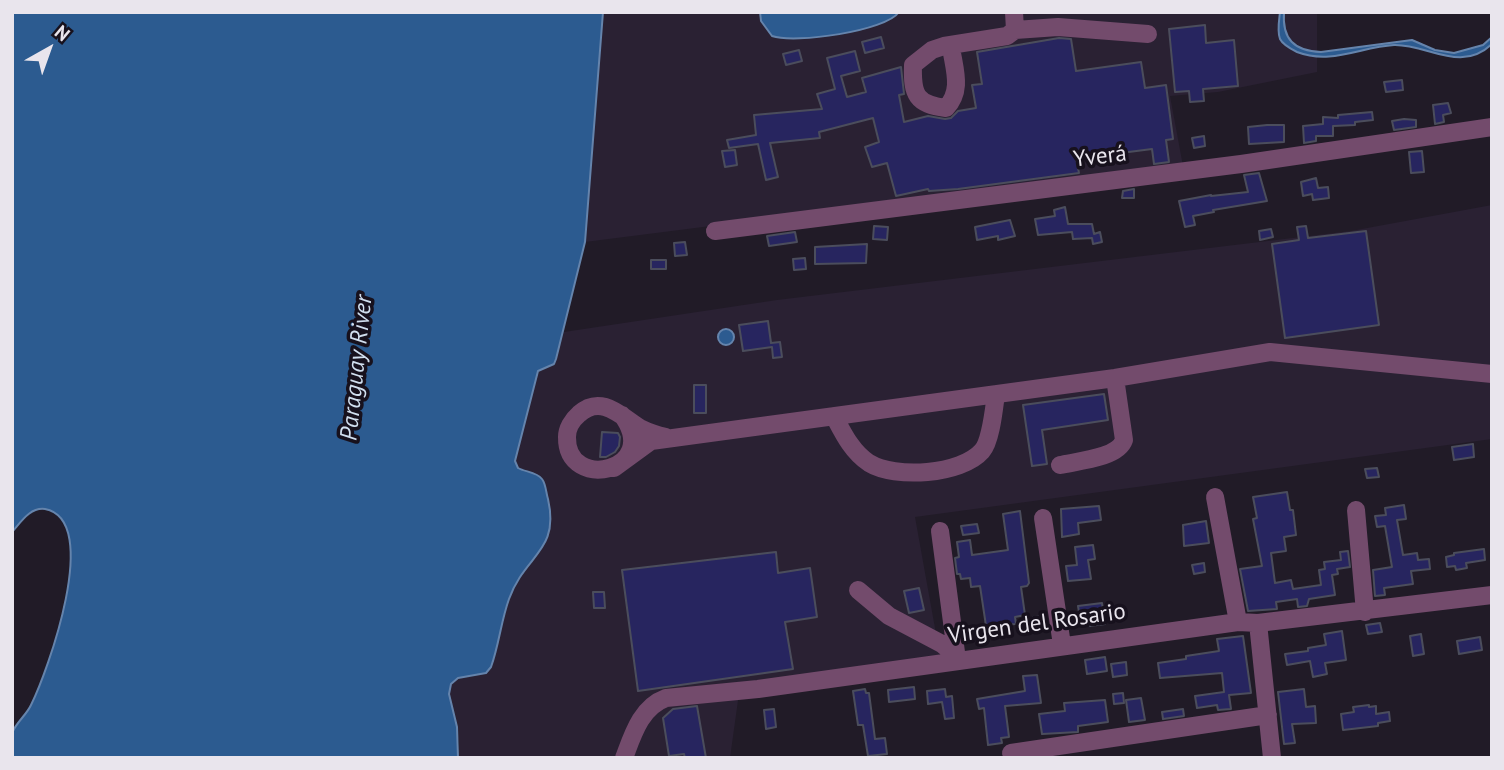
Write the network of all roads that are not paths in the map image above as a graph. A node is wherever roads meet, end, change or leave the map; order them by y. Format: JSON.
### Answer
{"nodes":[{"id":1,"x":1015,"y":21,"type":"edge"},
{"id":2,"x":1148,"y":34,"type":"dead end"},
{"id":3,"x":951,"y":47,"type":"dead end"},
{"id":4,"x":1492,"y":127,"type":"edge"},
{"id":5,"x":715,"y":231,"type":"dead end"},
{"id":6,"x":1492,"y":374,"type":"edge"},
{"id":7,"x":1115,"y":378,"type":"junction"},
{"id":8,"x":996,"y":394,"type":"junction"},
{"id":9,"x":622,"y":415,"type":"junction"},
{"id":10,"x":834,"y":416,"type":"junction"},
{"id":11,"x":669,"y":439,"type":"junction"},
{"id":12,"x":1060,"y":465,"type":"dead end"},
{"id":13,"x":614,"y":468,"type":"junction"},
{"id":14,"x":1215,"y":497,"type":"dead end"},
{"id":15,"x":1356,"y":510,"type":"dead end"},
{"id":16,"x":1043,"y":518,"type":"dead end"},
{"id":17,"x":940,"y":531,"type":"dead end"},
{"id":18,"x":858,"y":590,"type":"dead end"},
{"id":19,"x":1492,"y":595,"type":"edge"},
{"id":20,"x":1365,"y":612,"type":"junction"},
{"id":21,"x":1238,"y":622,"type":"junction"},
{"id":22,"x":1258,"y":623,"type":"junction"},
{"id":23,"x":1062,"y":645,"type":"junction"},
{"id":24,"x":957,"y":659,"type":"junction"},
{"id":25,"x":1268,"y":715,"type":"junction"},
{"id":26,"x":1011,"y":753,"type":"dead end"},
{"id":27,"x":624,"y":758,"type":"edge"},
{"id":28,"x":1272,"y":758,"type":"edge"}],
"edges":[{"from":1,"to":2,"type":"street"},
{"from":1,"to":3,"type":"street"},
{"from":4,"to":5,"type":"street","name":"Yverá"},
{"from":6,"to":7,"type":"street"},
{"from":7,"to":8,"type":"street"},
{"from":7,"to":12,"type":"street"},
{"from":8,"to":10,"type":"street"},
{"from":8,"to":10,"type":"street"},
{"from":9,"to":11,"type":"street"},
{"from":9,"to":13,"type":"street"},
{"from":9,"to":13,"type":"street"},
{"from":10,"to":11,"type":"street"},
{"from":11,"to":13,"type":"street"},
{"from":14,"to":21,"type":"street"},
{"from":15,"to":20,"type":"street"},
{"from":16,"to":23,"type":"street"},
{"from":17,"to":24,"type":"street"},
{"from":18,"to":24,"type":"street"},
{"from":19,"to":20,"type":"street","name":"Virgen del Rosario"},
{"from":20,"to":22,"type":"street","name":"Virgen del Rosario"},
{"from":21,"to":22,"type":"street","name":"Virgen del Rosario"},
{"from":21,"to":23,"type":"street","name":"Virgen del Rosario"},
{"from":22,"to":25,"type":"street"},
{"from":23,"to":24,"type":"street","name":"Virgen del Rosario"},
{"from":24,"to":27,"type":"street","name":"Virgen del Rosario"},
{"from":25,"to":26,"type":"street"},
{"from":25,"to":28,"type":"street"}]}
